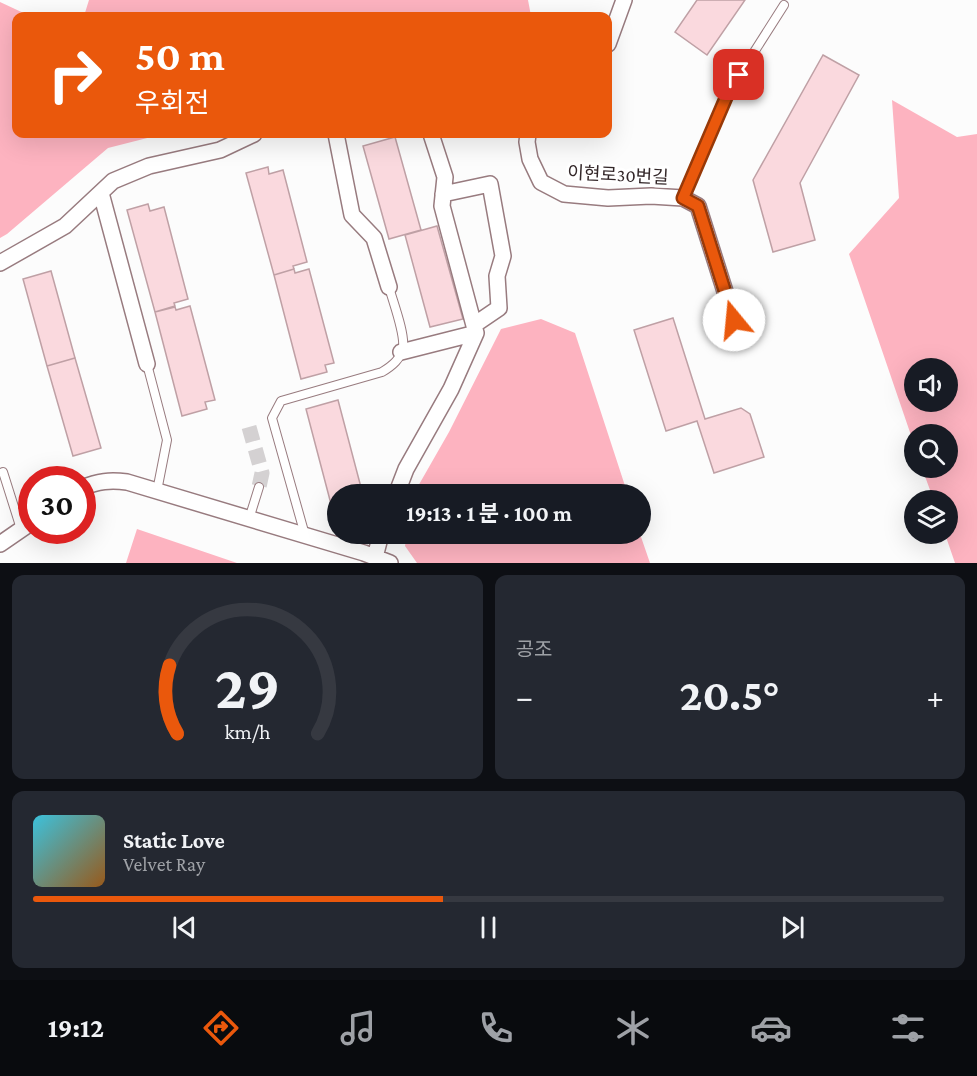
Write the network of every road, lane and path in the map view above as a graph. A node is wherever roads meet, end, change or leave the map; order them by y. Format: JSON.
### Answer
{"nodes":[{"id":1,"x":624,"y":0,"type":"edge"},
{"id":2,"x":784,"y":5,"type":"dead end"},
{"id":3,"x":612,"y":34,"type":"edge"},
{"id":4,"x":246,"y":138,"type":"edge"},
{"id":5,"x":337,"y":138,"type":"edge"},
{"id":6,"x":432,"y":138,"type":"edge"},
{"id":7,"x":528,"y":138,"type":"edge"},
{"id":8,"x":100,"y":192,"type":"junction"},
{"id":9,"x":443,"y":194,"type":"junction"},
{"id":10,"x":683,"y":198,"type":"junction"},
{"id":11,"x":0,"y":263,"type":"edge"},
{"id":12,"x":388,"y":287,"type":"joint"},
{"id":13,"x":734,"y":320,"type":"dead end"},
{"id":14,"x":475,"y":329,"type":"junction"},
{"id":15,"x":401,"y":352,"type":"junction"},
{"id":16,"x":147,"y":364,"type":"joint"},
{"id":17,"x":3,"y":472,"type":"dead end"},
{"id":18,"x":96,"y":483,"type":"edge"},
{"id":19,"x":400,"y":484,"type":"edge"},
{"id":20,"x":259,"y":487,"type":"tunnel mouth"},
{"id":21,"x":157,"y":491,"type":"junction"},
{"id":22,"x":18,"y":507,"type":"edge"},
{"id":23,"x":249,"y":519,"type":"junction"},
{"id":24,"x":18,"y":532,"type":"edge"},
{"id":25,"x":305,"y":535,"type":"junction"},
{"id":26,"x":0,"y":544,"type":"edge"},
{"id":27,"x":375,"y":544,"type":"edge"},
{"id":28,"x":369,"y":555,"type":"junction"},
{"id":29,"x":390,"y":563,"type":"edge"}],
"edges":[{"from":1,"to":3,"type":"street"},
{"from":2,"to":10,"type":"lane"},
{"from":4,"to":8,"type":"street"},
{"from":5,"to":12,"type":"street"},
{"from":6,"to":9,"type":"street"},
{"from":7,"to":10,"type":"street","name":"이현로30번길"},
{"from":8,"to":11,"type":"street"},
{"from":8,"to":16,"type":"street"},
{"from":9,"to":14,"type":"street"},
{"from":9,"to":14,"type":"street"},
{"from":10,"to":13,"type":"street","name":"이현로30번길"},
{"from":12,"to":15,"type":"lane"},
{"from":14,"to":15,"type":"street"},
{"from":14,"to":19,"type":"street"},
{"from":15,"to":25,"type":"lane"},
{"from":16,"to":21,"type":"lane"},
{"from":17,"to":22,"type":"lane"},
{"from":18,"to":21,"type":"street"},
{"from":20,"to":23,"type":"lane"},
{"from":21,"to":23,"type":"street"},
{"from":23,"to":25,"type":"street"},
{"from":24,"to":26,"type":"street"},
{"from":25,"to":28,"type":"street"},
{"from":27,"to":28,"type":"street"},
{"from":28,"to":29,"type":"street"}]}
